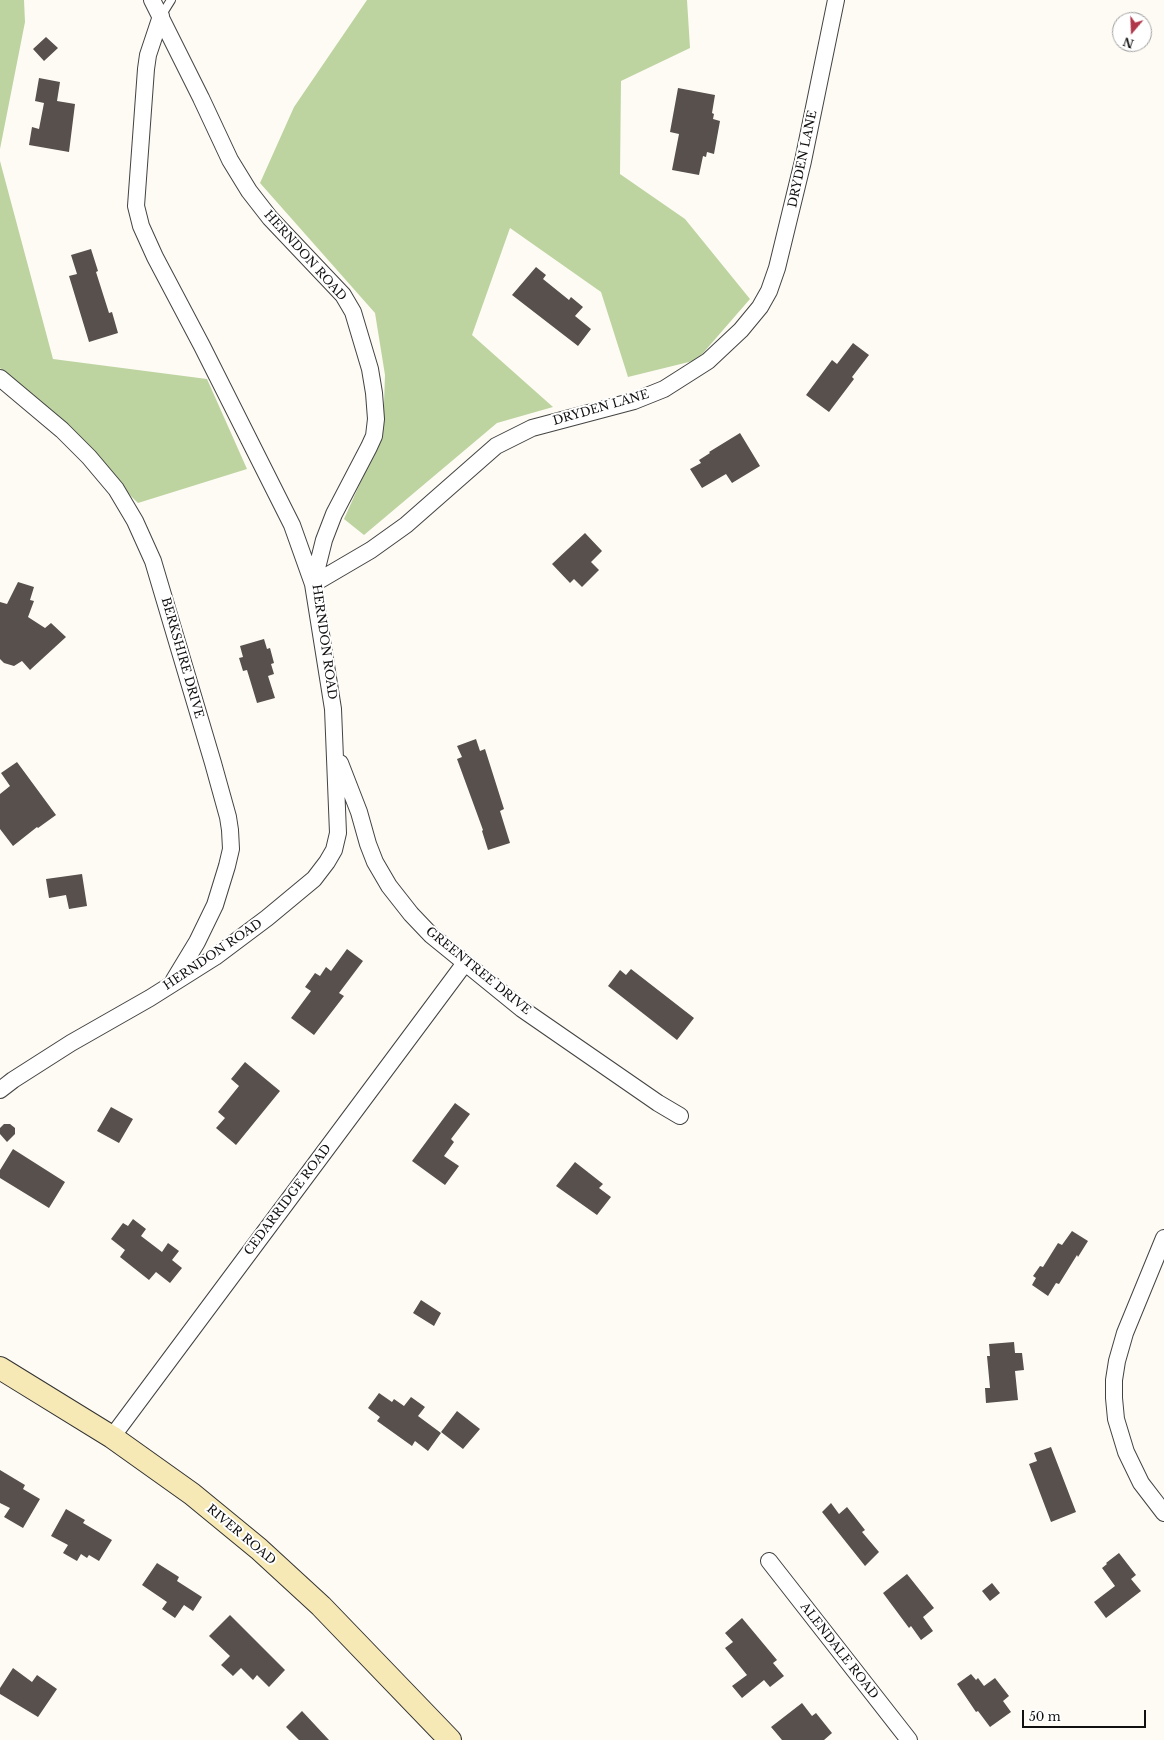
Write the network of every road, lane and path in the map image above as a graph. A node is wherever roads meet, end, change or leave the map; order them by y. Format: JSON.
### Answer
{"nodes":[{"id":1,"x":152,"y":0,"type":"edge"},
{"id":2,"x":172,"y":0,"type":"edge"},
{"id":3,"x":836,"y":0,"type":"edge"},
{"id":4,"x":161,"y":16,"type":"junction"},
{"id":5,"x":0,"y":378,"type":"edge"},
{"id":6,"x":314,"y":584,"type":"junction"},
{"id":7,"x":335,"y":748,"type":"junction"},
{"id":8,"x":465,"y":963,"type":"junction"},
{"id":9,"x":173,"y":982,"type":"junction"},
{"id":10,"x":0,"y":1090,"type":"edge"},
{"id":11,"x":680,"y":1116,"type":"dead end"},
{"id":12,"x":1164,"y":1238,"type":"edge"},
{"id":13,"x":0,"y":1368,"type":"edge"},
{"id":14,"x":112,"y":1438,"type":"junction"},
{"id":15,"x":1164,"y":1513,"type":"edge"},
{"id":16,"x":768,"y":1561,"type":"dead end"},
{"id":17,"x":450,"y":1740,"type":"edge"},
{"id":18,"x":909,"y":1740,"type":"edge"}],
"edges":[{"from":1,"to":4,"type":"street","name":"HERNDON ROAD"},
{"from":2,"to":4,"type":"lane"},
{"from":3,"to":6,"type":"street","name":"DRYDEN LANE"},
{"from":4,"to":6,"type":"street"},
{"from":4,"to":6,"type":"street","name":"HERNDON ROAD"},
{"from":5,"to":9,"type":"street","name":"BERKSHIRE DRIVE"},
{"from":6,"to":7,"type":"street","name":"HERNDON ROAD"},
{"from":7,"to":8,"type":"street","name":"GREENTREE DRIVE"},
{"from":7,"to":9,"type":"street","name":"HERNDON ROAD"},
{"from":8,"to":11,"type":"street","name":"GREENTREE DRIVE"},
{"from":8,"to":14,"type":"street","name":"CEDARRIDGE ROAD"},
{"from":9,"to":10,"type":"street","name":"HERNDON ROAD"},
{"from":12,"to":15,"type":"street"},
{"from":13,"to":14,"type":"main road","name":"RIVER ROAD"},
{"from":14,"to":17,"type":"main road","name":"RIVER ROAD"},
{"from":16,"to":18,"type":"street","name":"ALENDALE ROAD"}]}
